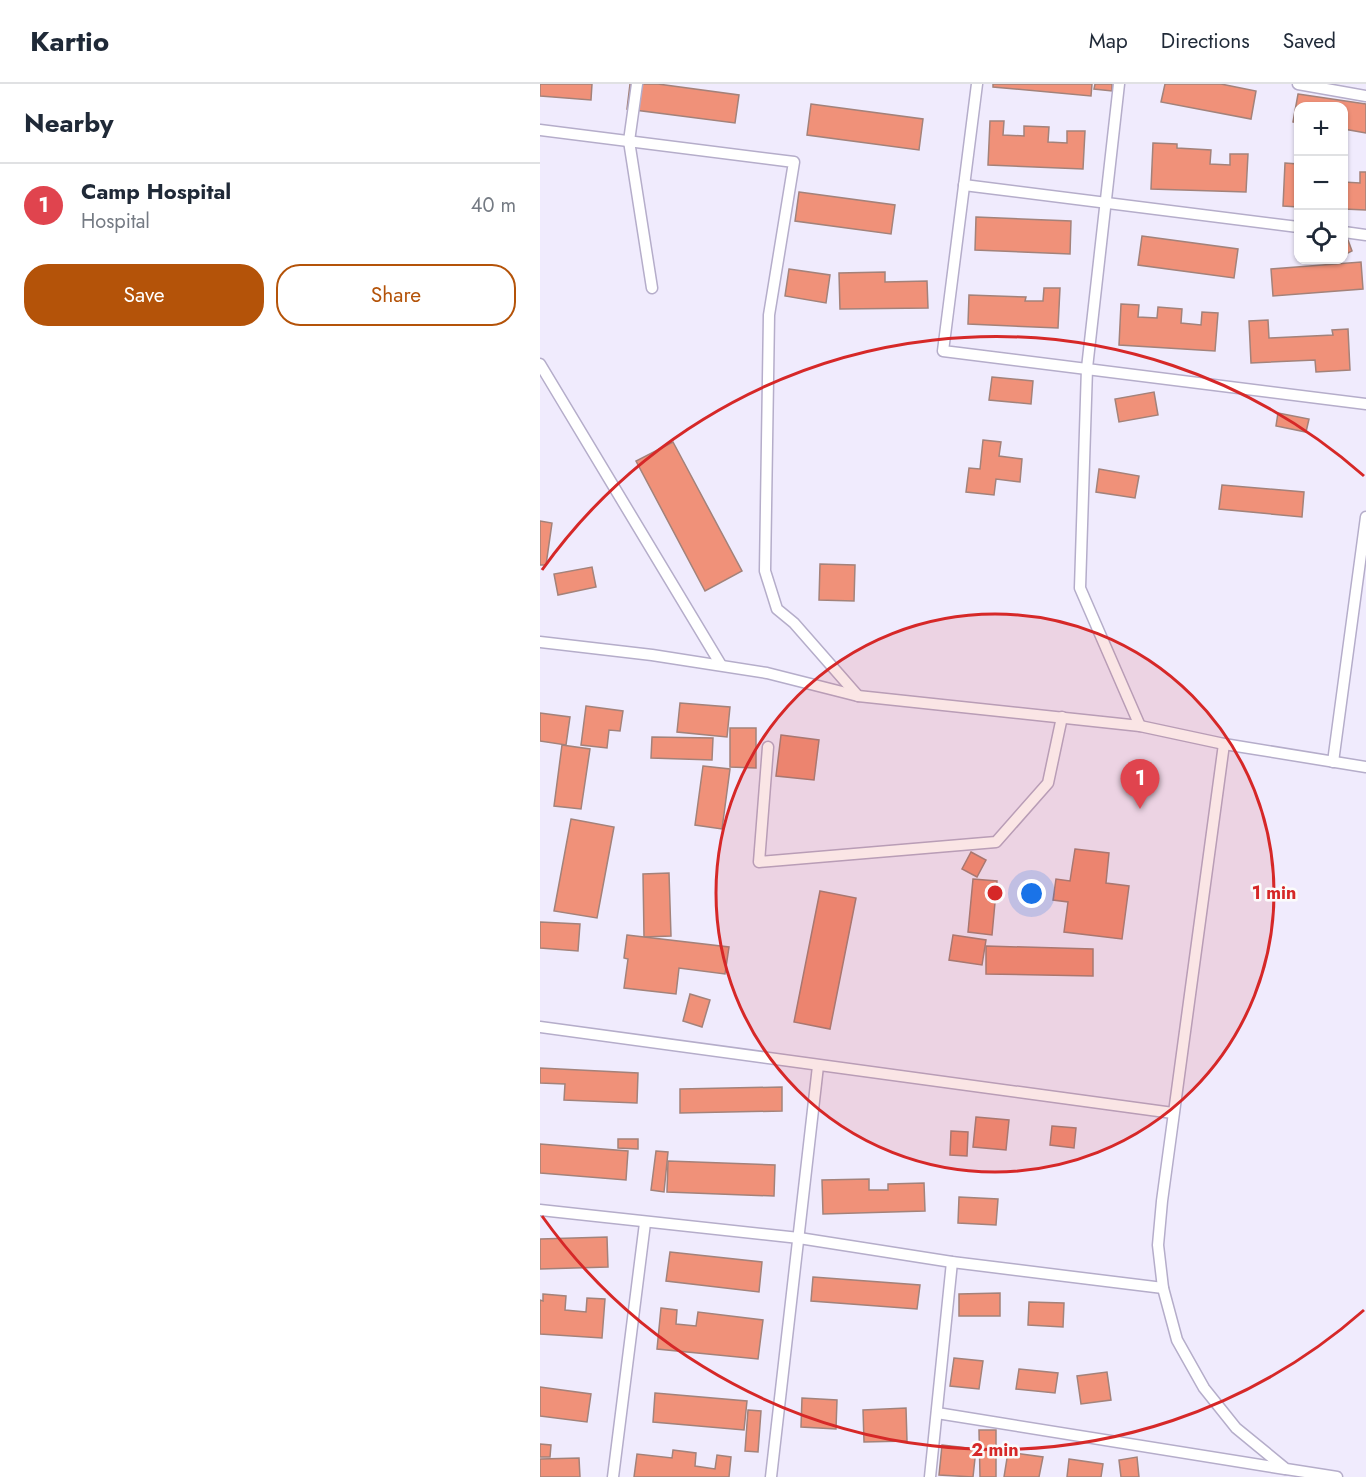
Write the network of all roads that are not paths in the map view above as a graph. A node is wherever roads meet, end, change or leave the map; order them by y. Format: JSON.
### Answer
{"nodes":[{"id":1,"x":637,"y":84,"type":"edge"},
{"id":2,"x":978,"y":84,"type":"edge"},
{"id":3,"x":1119,"y":84,"type":"edge"},
{"id":4,"x":1298,"y":84,"type":"edge"},
{"id":5,"x":1366,"y":96,"type":"edge"},
{"id":6,"x":540,"y":130,"type":"edge"},
{"id":7,"x":628,"y":141,"type":"junction"},
{"id":8,"x":964,"y":185,"type":"junction"},
{"id":9,"x":1103,"y":202,"type":"junction"},
{"id":10,"x":1294,"y":225,"type":"edge"},
{"id":11,"x":1348,"y":233,"type":"edge"},
{"id":12,"x":1366,"y":235,"type":"edge"},
{"id":13,"x":652,"y":288,"type":"dead end"},
{"id":14,"x":540,"y":364,"type":"edge"},
{"id":15,"x":1087,"y":368,"type":"junction"},
{"id":16,"x":1366,"y":404,"type":"edge"},
{"id":17,"x":1366,"y":517,"type":"edge"},
{"id":18,"x":540,"y":642,"type":"edge"},
{"id":19,"x":721,"y":665,"type":"junction"},
{"id":20,"x":858,"y":696,"type":"junction"},
{"id":21,"x":1062,"y":717,"type":"junction"},
{"id":22,"x":1140,"y":726,"type":"junction"},
{"id":23,"x":1224,"y":744,"type":"junction"},
{"id":24,"x":768,"y":747,"type":"dead end"},
{"id":25,"x":1332,"y":762,"type":"junction"},
{"id":26,"x":1366,"y":767,"type":"edge"},
{"id":27,"x":540,"y":1027,"type":"edge"},
{"id":28,"x":818,"y":1066,"type":"junction"},
{"id":29,"x":1173,"y":1113,"type":"junction"},
{"id":30,"x":540,"y":1210,"type":"edge"},
{"id":31,"x":645,"y":1223,"type":"junction"},
{"id":32,"x":800,"y":1238,"type":"junction"},
{"id":33,"x":952,"y":1262,"type":"junction"},
{"id":34,"x":1163,"y":1288,"type":"junction"},
{"id":35,"x":936,"y":1413,"type":"junction"},
{"id":36,"x":1286,"y":1469,"type":"junction"},
{"id":37,"x":613,"y":1477,"type":"edge"},
{"id":38,"x":771,"y":1477,"type":"edge"},
{"id":39,"x":930,"y":1477,"type":"edge"},
{"id":40,"x":1337,"y":1477,"type":"edge"}],
"edges":[{"from":1,"to":7,"type":"lane"},
{"from":2,"to":8,"type":"lane"},
{"from":3,"to":9,"type":"lane"},
{"from":4,"to":5,"type":"lane"},
{"from":6,"to":7,"type":"lane"},
{"from":7,"to":13,"type":"lane"},
{"from":7,"to":20,"type":"lane"},
{"from":8,"to":9,"type":"lane"},
{"from":8,"to":15,"type":"lane"},
{"from":9,"to":10,"type":"lane"},
{"from":9,"to":15,"type":"lane"},
{"from":11,"to":12,"type":"lane"},
{"from":14,"to":19,"type":"lane"},
{"from":15,"to":16,"type":"lane"},
{"from":15,"to":22,"type":"lane"},
{"from":17,"to":25,"type":"lane"},
{"from":18,"to":19,"type":"lane"},
{"from":19,"to":20,"type":"lane"},
{"from":20,"to":21,"type":"lane"},
{"from":21,"to":22,"type":"lane"},
{"from":21,"to":24,"type":"lane"},
{"from":22,"to":23,"type":"lane"},
{"from":23,"to":25,"type":"lane"},
{"from":23,"to":29,"type":"lane"},
{"from":25,"to":26,"type":"lane"},
{"from":27,"to":28,"type":"lane"},
{"from":28,"to":29,"type":"lane"},
{"from":28,"to":32,"type":"lane"},
{"from":29,"to":34,"type":"lane"},
{"from":30,"to":31,"type":"lane"},
{"from":31,"to":32,"type":"lane"},
{"from":31,"to":37,"type":"lane"},
{"from":32,"to":33,"type":"lane"},
{"from":32,"to":38,"type":"lane"},
{"from":33,"to":34,"type":"lane"},
{"from":33,"to":35,"type":"lane"},
{"from":34,"to":36,"type":"lane"},
{"from":35,"to":36,"type":"lane"},
{"from":35,"to":39,"type":"lane"},
{"from":36,"to":40,"type":"lane"}]}
